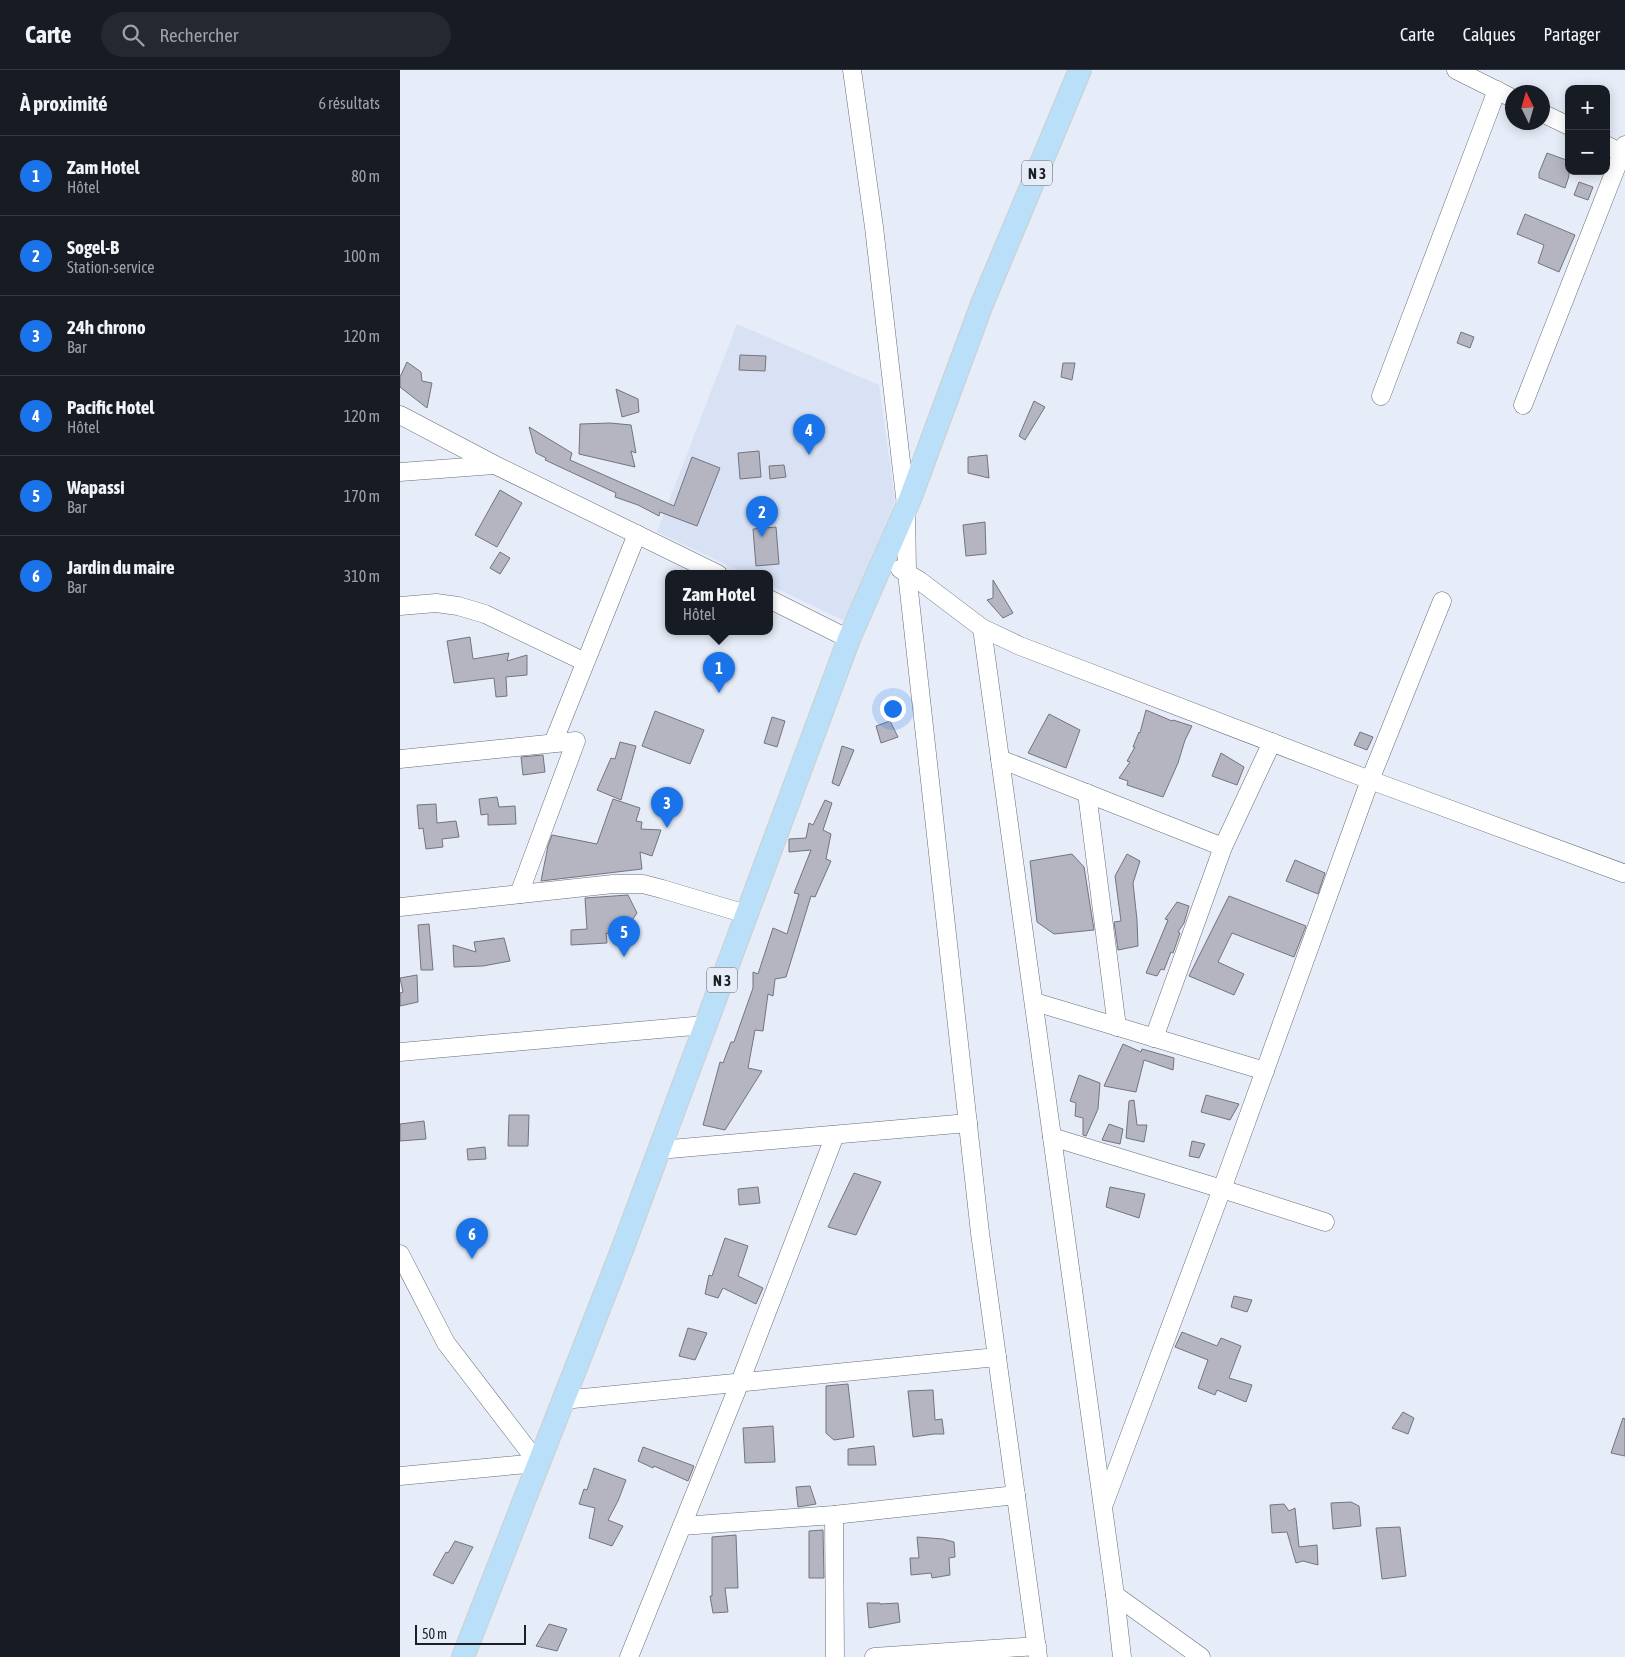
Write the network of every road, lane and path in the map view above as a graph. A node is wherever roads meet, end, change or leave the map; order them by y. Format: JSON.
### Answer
{"nodes":[{"id":1,"x":852,"y":70,"type":"edge"},
{"id":2,"x":1080,"y":70,"type":"edge"},
{"id":3,"x":1463,"y":71,"type":"edge"},
{"id":4,"x":1497,"y":90,"type":"junction"},
{"id":5,"x":1505,"y":94,"type":"edge"},
{"id":6,"x":1550,"y":117,"type":"edge"},
{"id":7,"x":1565,"y":124,"type":"edge"},
{"id":8,"x":1620,"y":149,"type":"edge"},
{"id":9,"x":1381,"y":396,"type":"dead end"},
{"id":10,"x":1523,"y":405,"type":"dead end"},
{"id":11,"x":400,"y":415,"type":"edge"},
{"id":12,"x":495,"y":465,"type":"junction"},
{"id":13,"x":400,"y":472,"type":"edge"},
{"id":14,"x":906,"y":505,"type":"junction"},
{"id":15,"x":637,"y":534,"type":"junction"},
{"id":16,"x":884,"y":559,"type":"junction"},
{"id":17,"x":710,"y":570,"type":"edge"},
{"id":18,"x":906,"y":573,"type":"junction"},
{"id":19,"x":773,"y":601,"type":"edge"},
{"id":20,"x":1442,"y":601,"type":"dead end"},
{"id":21,"x":400,"y":606,"type":"edge"},
{"id":22,"x":982,"y":628,"type":"junction"},
{"id":23,"x":849,"y":639,"type":"junction"},
{"id":24,"x":585,"y":662,"type":"junction"},
{"id":25,"x":1272,"y":742,"type":"junction"},
{"id":26,"x":553,"y":743,"type":"junction"},
{"id":27,"x":1000,"y":759,"type":"junction"},
{"id":28,"x":400,"y":760,"type":"edge"},
{"id":29,"x":1370,"y":780,"type":"junction"},
{"id":30,"x":1087,"y":793,"type":"junction"},
{"id":31,"x":1223,"y":847,"type":"junction"},
{"id":32,"x":1623,"y":873,"type":"dead end"},
{"id":33,"x":519,"y":894,"type":"junction"},
{"id":34,"x":400,"y":907,"type":"edge"},
{"id":35,"x":746,"y":914,"type":"junction"},
{"id":36,"x":1035,"y":1002,"type":"junction"},
{"id":37,"x":705,"y":1025,"type":"junction"},
{"id":38,"x":1117,"y":1027,"type":"junction"},
{"id":39,"x":1154,"y":1038,"type":"junction"},
{"id":40,"x":400,"y":1052,"type":"edge"},
{"id":41,"x":1265,"y":1071,"type":"junction"},
{"id":42,"x":968,"y":1123,"type":"junction"},
{"id":43,"x":835,"y":1135,"type":"junction"},
{"id":44,"x":1052,"y":1137,"type":"junction"},
{"id":45,"x":659,"y":1150,"type":"junction"},
{"id":46,"x":1222,"y":1189,"type":"junction"},
{"id":47,"x":1325,"y":1222,"type":"dead end"},
{"id":48,"x":400,"y":1254,"type":"edge"},
{"id":49,"x":997,"y":1357,"type":"junction"},
{"id":50,"x":740,"y":1382,"type":"junction"},
{"id":51,"x":563,"y":1400,"type":"junction"},
{"id":52,"x":538,"y":1463,"type":"junction"},
{"id":53,"x":400,"y":1476,"type":"edge"},
{"id":54,"x":1016,"y":1494,"type":"junction"},
{"id":55,"x":1103,"y":1508,"type":"junction"},
{"id":56,"x":834,"y":1515,"type":"junction"},
{"id":57,"x":682,"y":1526,"type":"junction"},
{"id":58,"x":1115,"y":1595,"type":"junction"},
{"id":59,"x":1038,"y":1652,"type":"edge"},
{"id":60,"x":463,"y":1657,"type":"edge"},
{"id":61,"x":629,"y":1657,"type":"edge"},
{"id":62,"x":835,"y":1657,"type":"edge"},
{"id":63,"x":874,"y":1657,"type":"edge"},
{"id":64,"x":1122,"y":1657,"type":"edge"},
{"id":65,"x":1201,"y":1657,"type":"edge"}],
"edges":[{"from":1,"to":14,"type":"street"},
{"from":2,"to":14,"type":"main road","number":"N 3"},
{"from":3,"to":4,"type":"street"},
{"from":4,"to":5,"type":"street"},
{"from":4,"to":9,"type":"street"},
{"from":6,"to":7,"type":"street"},
{"from":8,"to":10,"type":"street"},
{"from":11,"to":12,"type":"street"},
{"from":12,"to":13,"type":"street"},
{"from":12,"to":15,"type":"street"},
{"from":14,"to":16,"type":"main road","number":"N 3"},
{"from":14,"to":18,"type":"street"},
{"from":15,"to":17,"type":"street"},
{"from":15,"to":24,"type":"street"},
{"from":16,"to":18,"type":"street"},
{"from":16,"to":23,"type":"main road","number":"N 3"},
{"from":18,"to":22,"type":"street"},
{"from":18,"to":42,"type":"street"},
{"from":19,"to":23,"type":"street"},
{"from":20,"to":29,"type":"street"},
{"from":21,"to":24,"type":"street"},
{"from":22,"to":25,"type":"street"},
{"from":22,"to":27,"type":"street"},
{"from":23,"to":35,"type":"main road","number":"N 3"},
{"from":24,"to":26,"type":"street"},
{"from":25,"to":29,"type":"street"},
{"from":25,"to":31,"type":"street"},
{"from":26,"to":28,"type":"street"},
{"from":26,"to":33,"type":"street"},
{"from":27,"to":30,"type":"street"},
{"from":27,"to":36,"type":"street"},
{"from":29,"to":32,"type":"street"},
{"from":29,"to":41,"type":"street"},
{"from":30,"to":31,"type":"street"},
{"from":30,"to":38,"type":"street"},
{"from":31,"to":39,"type":"street"},
{"from":33,"to":34,"type":"street"},
{"from":33,"to":35,"type":"street"},
{"from":35,"to":37,"type":"main road","number":"N 3"},
{"from":36,"to":38,"type":"street"},
{"from":36,"to":44,"type":"street"},
{"from":37,"to":40,"type":"street"},
{"from":37,"to":45,"type":"main road","number":"N 3"},
{"from":38,"to":39,"type":"street"},
{"from":39,"to":41,"type":"street"},
{"from":41,"to":46,"type":"street"},
{"from":42,"to":43,"type":"street"},
{"from":42,"to":49,"type":"street"},
{"from":43,"to":45,"type":"street"},
{"from":43,"to":50,"type":"street"},
{"from":44,"to":46,"type":"street"},
{"from":44,"to":55,"type":"street"},
{"from":45,"to":51,"type":"main road","number":"N 3"},
{"from":46,"to":47,"type":"street"},
{"from":46,"to":55,"type":"street"},
{"from":48,"to":52,"type":"street"},
{"from":49,"to":50,"type":"street"},
{"from":49,"to":54,"type":"street"},
{"from":50,"to":51,"type":"street"},
{"from":50,"to":57,"type":"street"},
{"from":51,"to":52,"type":"main road","number":"N 3"},
{"from":52,"to":53,"type":"street"},
{"from":52,"to":60,"type":"main road","number":"N 3"},
{"from":54,"to":56,"type":"street"},
{"from":54,"to":59,"type":"street"},
{"from":55,"to":58,"type":"street"},
{"from":56,"to":57,"type":"street"},
{"from":56,"to":62,"type":"street"},
{"from":57,"to":61,"type":"street"},
{"from":58,"to":64,"type":"street"},
{"from":58,"to":65,"type":"street"},
{"from":59,"to":63,"type":"street"}]}
